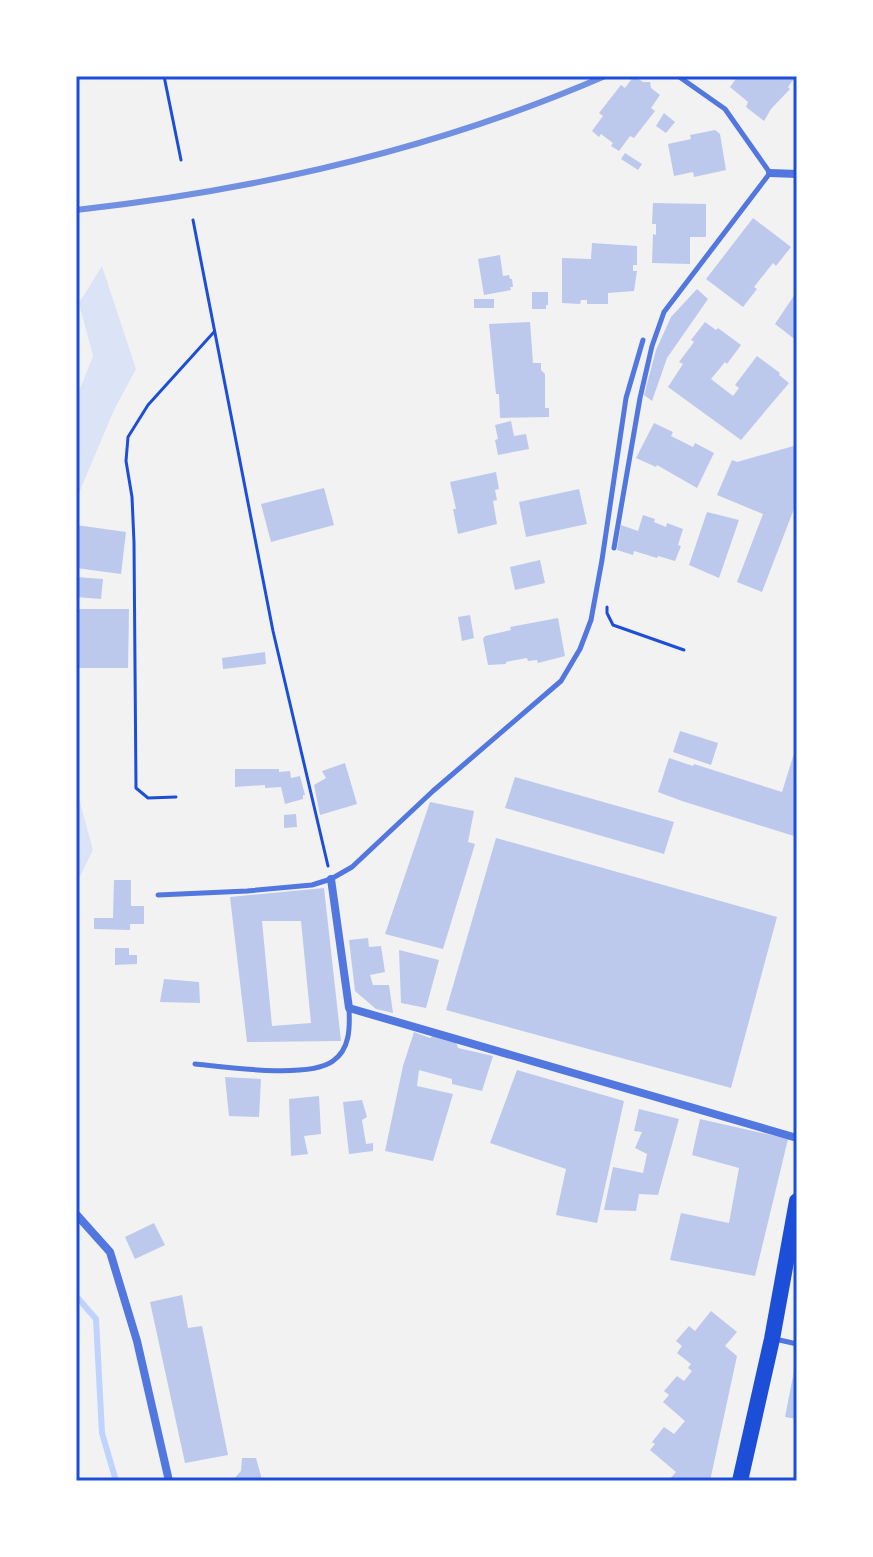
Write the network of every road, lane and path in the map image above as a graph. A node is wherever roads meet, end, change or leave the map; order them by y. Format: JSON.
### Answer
{"nodes":[{"id":1,"x":164,"y":76,"type":"edge"},
{"id":2,"x":678,"y":76,"type":"edge"},
{"id":3,"x":181,"y":160,"type":"dead end"},
{"id":4,"x":770,"y":173,"type":"junction"},
{"id":5,"x":797,"y":174,"type":"edge"},
{"id":6,"x":193,"y":220,"type":"dead end"},
{"id":7,"x":214,"y":332,"type":"junction"},
{"id":8,"x":643,"y":340,"type":"dead end"},
{"id":9,"x":614,"y":548,"type":"dead end"},
{"id":10,"x":606,"y":602,"type":"dead end"},
{"id":11,"x":684,"y":650,"type":"dead end"},
{"id":12,"x":176,"y":797,"type":"dead end"},
{"id":13,"x":331,"y":879,"type":"junction"},
{"id":14,"x":158,"y":895,"type":"dead end"},
{"id":15,"x":349,"y":1008,"type":"junction"},
{"id":16,"x":195,"y":1064,"type":"dead end"},
{"id":17,"x":797,"y":1138,"type":"edge"},
{"id":18,"x":797,"y":1201,"type":"edge"},
{"id":19,"x":76,"y":1214,"type":"edge"},
{"id":20,"x":772,"y":1339,"type":"junction"},
{"id":21,"x":797,"y":1344,"type":"edge"},
{"id":22,"x":169,"y":1481,"type":"edge"},
{"id":23,"x":740,"y":1481,"type":"edge"}],
"edges":[{"from":1,"to":3,"type":"path"},
{"from":2,"to":4,"type":"lane"},
{"from":4,"to":5,"type":"street"},
{"from":4,"to":9,"type":"lane"},
{"from":6,"to":7,"type":"path"},
{"from":7,"to":12,"type":"path"},
{"from":7,"to":13,"type":"path"},
{"from":8,"to":13,"type":"lane"},
{"from":10,"to":11,"type":"path"},
{"from":13,"to":14,"type":"lane"},
{"from":13,"to":15,"type":"street"},
{"from":15,"to":16,"type":"lane"},
{"from":15,"to":17,"type":"street"},
{"from":18,"to":20,"type":"main road"},
{"from":19,"to":22,"type":"street"},
{"from":20,"to":21,"type":"lane"},
{"from":20,"to":23,"type":"main road"}]}
